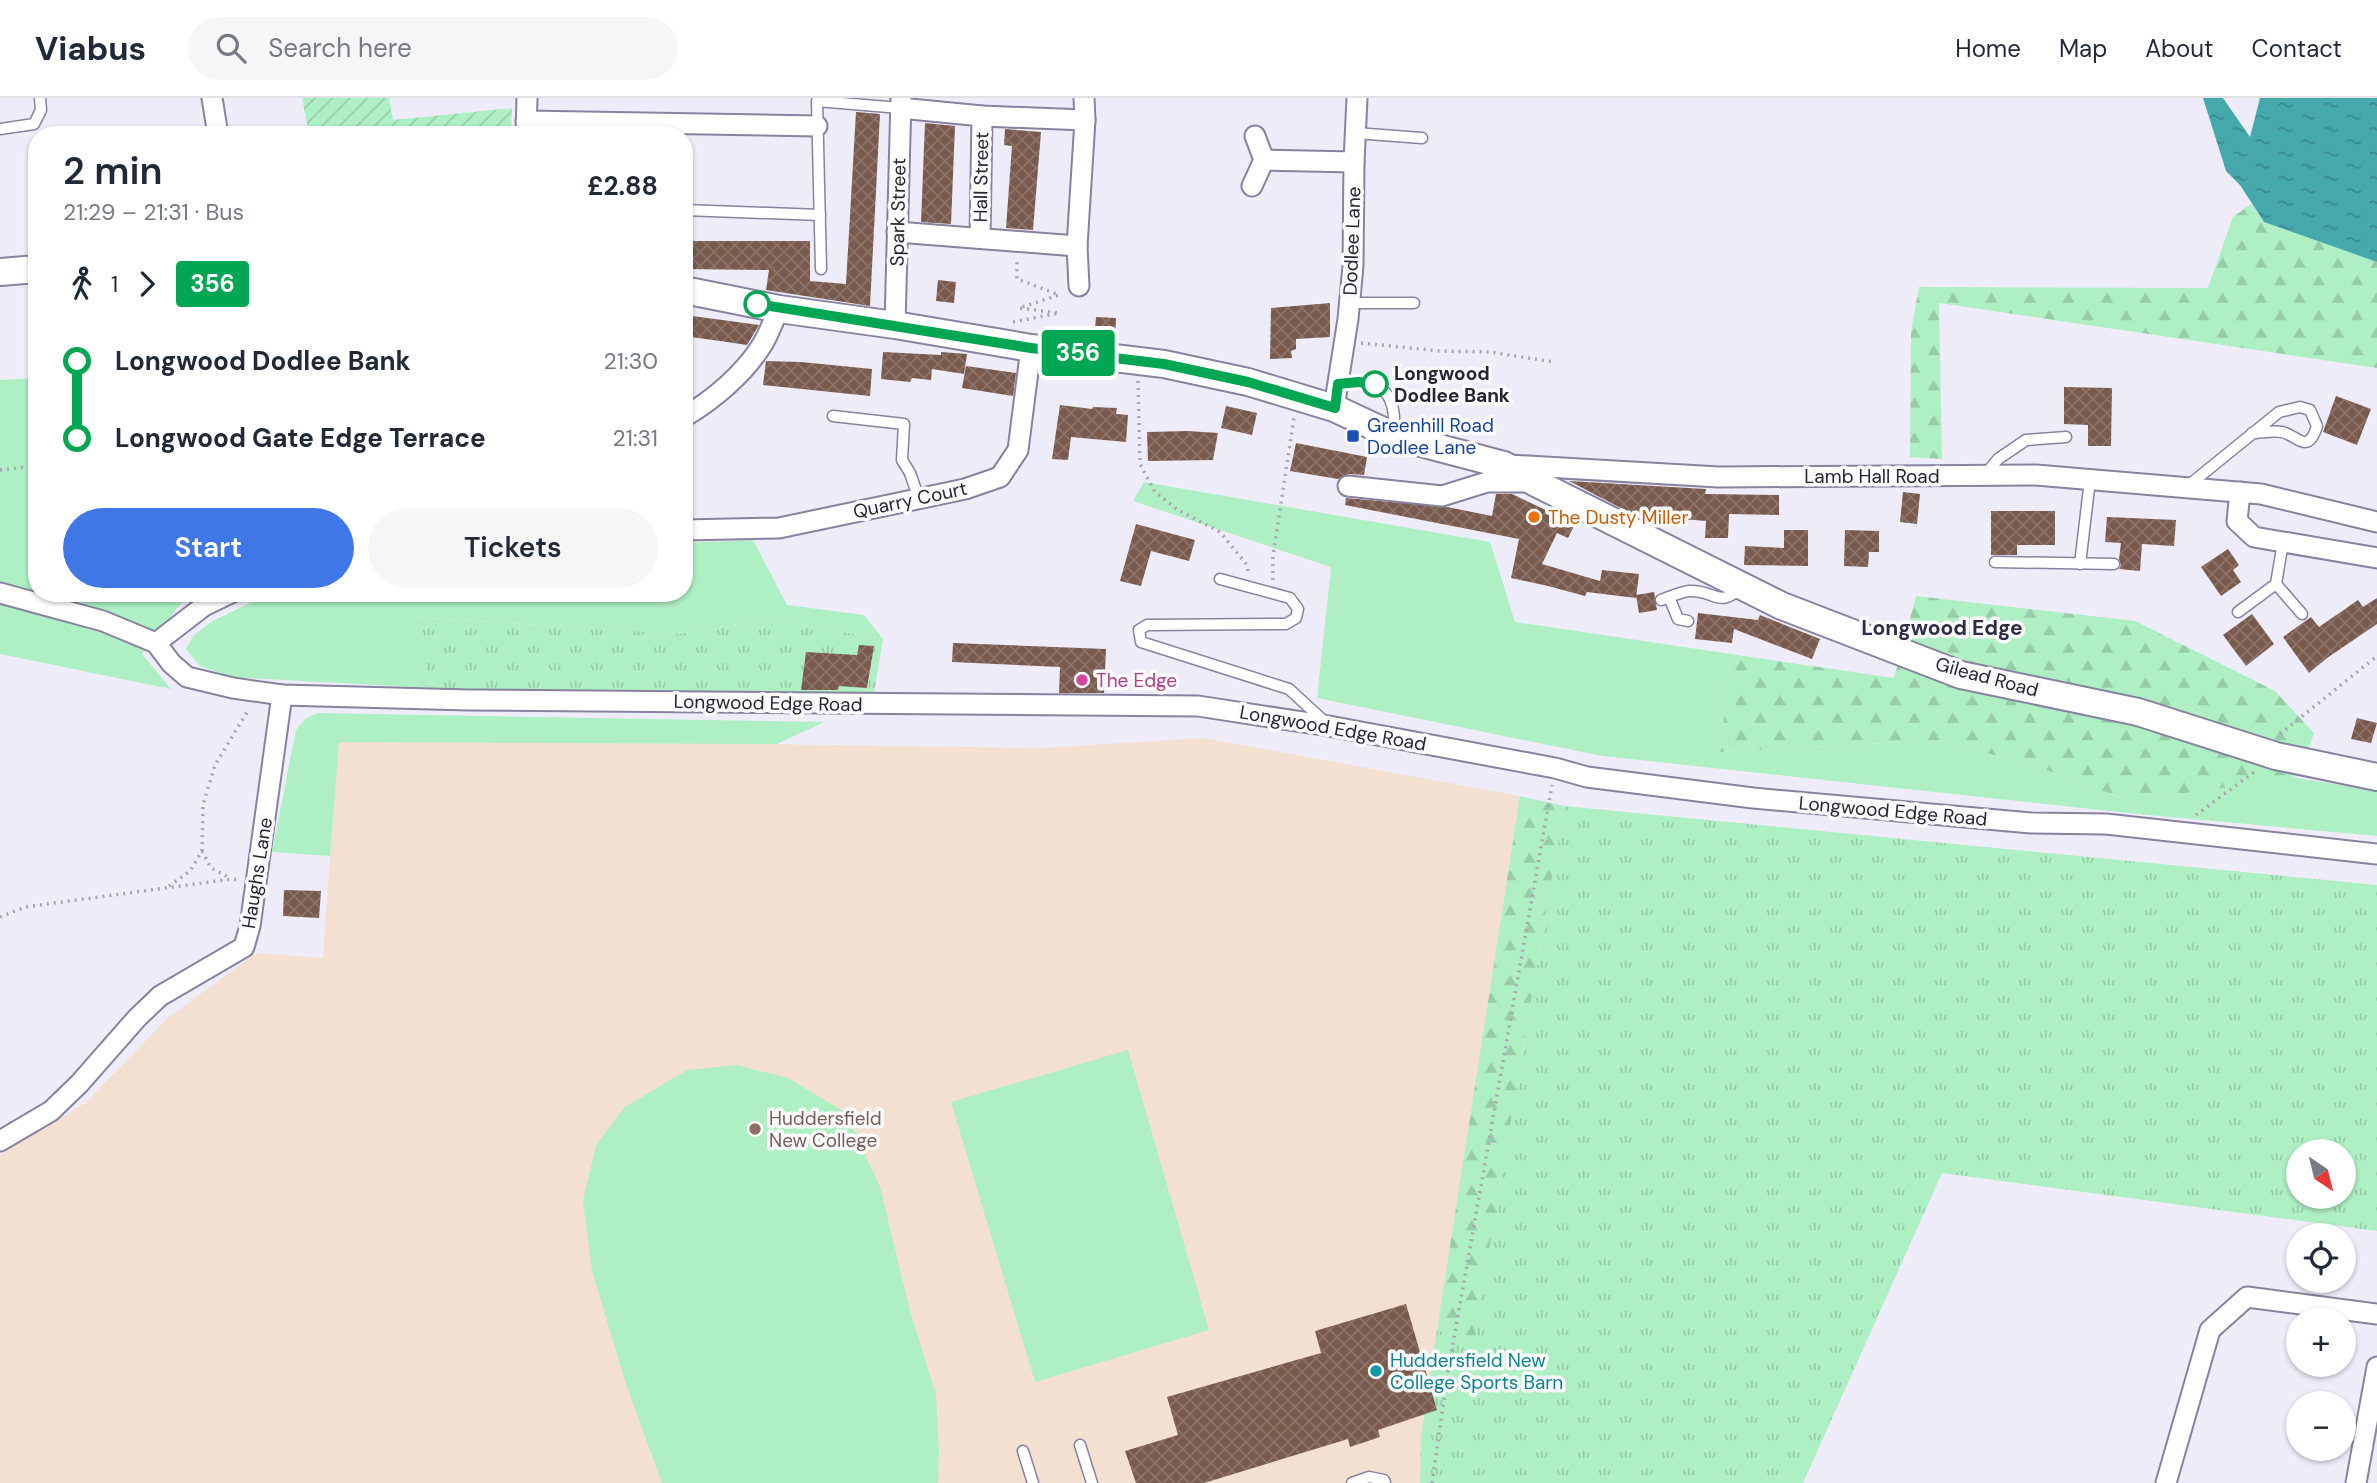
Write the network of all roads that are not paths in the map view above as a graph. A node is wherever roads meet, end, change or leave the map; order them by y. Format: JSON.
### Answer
{"nodes":[{"id":1,"x":40,"y":98,"type":"edge"},
{"id":2,"x":212,"y":98,"type":"edge"},
{"id":3,"x":527,"y":98,"type":"edge"},
{"id":4,"x":1084,"y":98,"type":"edge"},
{"id":5,"x":1357,"y":98,"type":"edge"},
{"id":6,"x":901,"y":103,"type":"edge"},
{"id":7,"x":982,"y":116,"type":"junction"},
{"id":8,"x":1085,"y":120,"type":"junction"},
{"id":9,"x":217,"y":126,"type":"edge"},
{"id":10,"x":526,"y":126,"type":"edge"},
{"id":11,"x":817,"y":126,"type":"junction"},
{"id":12,"x":693,"y":127,"type":"edge"},
{"id":13,"x":0,"y":128,"type":"edge"},
{"id":14,"x":1355,"y":133,"type":"junction"},
{"id":15,"x":1255,"y":136,"type":"dead end"},
{"id":16,"x":1422,"y":138,"type":"dead end"},
{"id":17,"x":1264,"y":160,"type":"junction"},
{"id":18,"x":1354,"y":162,"type":"junction"},
{"id":19,"x":1252,"y":186,"type":"dead end"},
{"id":20,"x":693,"y":210,"type":"edge"},
{"id":21,"x":820,"y":215,"type":"junction"},
{"id":22,"x":897,"y":232,"type":"junction"},
{"id":23,"x":980,"y":238,"type":"junction"},
{"id":24,"x":1077,"y":246,"type":"junction"},
{"id":25,"x":821,"y":269,"type":"dead end"},
{"id":26,"x":28,"y":270,"type":"edge"},
{"id":27,"x":0,"y":272,"type":"edge"},
{"id":28,"x":1079,"y":285,"type":"dead end"},
{"id":29,"x":693,"y":292,"type":"edge"},
{"id":30,"x":1349,"y":303,"type":"junction"},
{"id":31,"x":1414,"y":303,"type":"dead end"},
{"id":32,"x":779,"y":309,"type":"junction"},
{"id":33,"x":895,"y":325,"type":"junction"},
{"id":34,"x":1031,"y":348,"type":"junction"},
{"id":35,"x":1336,"y":396,"type":"junction"},
{"id":36,"x":693,"y":412,"type":"edge"},
{"id":37,"x":833,"y":416,"type":"dead end"},
{"id":38,"x":2252,"y":433,"type":"junction"},
{"id":39,"x":1394,"y":436,"type":"junction"},
{"id":40,"x":2066,"y":437,"type":"dead end"},
{"id":41,"x":1504,"y":465,"type":"junction"},
{"id":42,"x":1985,"y":475,"type":"junction"},
{"id":43,"x":2090,"y":480,"type":"junction"},
{"id":44,"x":1534,"y":482,"type":"junction"},
{"id":45,"x":1348,"y":486,"type":"dead end"},
{"id":46,"x":2186,"y":488,"type":"junction"},
{"id":47,"x":2240,"y":492,"type":"junction"},
{"id":48,"x":919,"y":499,"type":"junction"},
{"id":49,"x":2377,"y":522,"type":"edge"},
{"id":50,"x":693,"y":530,"type":"edge"},
{"id":51,"x":2283,"y":542,"type":"junction"},
{"id":52,"x":2377,"y":558,"type":"edge"},
{"id":53,"x":1995,"y":562,"type":"dead end"},
{"id":54,"x":2080,"y":564,"type":"junction"},
{"id":55,"x":2114,"y":565,"type":"dead end"},
{"id":56,"x":1220,"y":579,"type":"dead end"},
{"id":57,"x":2276,"y":584,"type":"junction"},
{"id":58,"x":1742,"y":586,"type":"junction"},
{"id":59,"x":0,"y":593,"type":"edge"},
{"id":60,"x":28,"y":601,"type":"edge"},
{"id":61,"x":33,"y":602,"type":"edge"},
{"id":62,"x":212,"y":602,"type":"edge"},
{"id":63,"x":2238,"y":612,"type":"dead end"},
{"id":64,"x":2302,"y":614,"type":"dead end"},
{"id":65,"x":1688,"y":621,"type":"dead end"},
{"id":66,"x":156,"y":643,"type":"junction"},
{"id":67,"x":282,"y":695,"type":"junction"},
{"id":68,"x":1329,"y":726,"type":"junction"},
{"id":69,"x":2377,"y":777,"type":"edge"},
{"id":70,"x":2377,"y":854,"type":"edge"},
{"id":71,"x":0,"y":1140,"type":"edge"},
{"id":72,"x":2377,"y":1314,"type":"edge"},
{"id":73,"x":2377,"y":1367,"type":"edge"},
{"id":74,"x":1080,"y":1445,"type":"dead end"},
{"id":75,"x":1023,"y":1451,"type":"dead end"},
{"id":76,"x":1033,"y":1483,"type":"edge"},
{"id":77,"x":1092,"y":1483,"type":"edge"},
{"id":78,"x":1352,"y":1483,"type":"edge"},
{"id":79,"x":1385,"y":1483,"type":"edge"},
{"id":80,"x":2166,"y":1483,"type":"edge"},
{"id":81,"x":2356,"y":1483,"type":"edge"}],
"edges":[{"from":1,"to":13,"type":"lane"},
{"from":2,"to":9,"type":"street"},
{"from":3,"to":10,"type":"street"},
{"from":4,"to":8,"type":"street"},
{"from":5,"to":14,"type":"street","name":"Dodlee Lane"},
{"from":6,"to":7,"type":"street"},
{"from":6,"to":11,"type":"lane"},
{"from":6,"to":22,"type":"street","name":"Spark Street"},
{"from":7,"to":8,"type":"street"},
{"from":7,"to":23,"type":"street","name":"Hall Street"},
{"from":8,"to":24,"type":"street"},
{"from":11,"to":12,"type":"street"},
{"from":11,"to":21,"type":"lane"},
{"from":14,"to":16,"type":"lane"},
{"from":14,"to":18,"type":"street","name":"Dodlee Lane"},
{"from":15,"to":17,"type":"street"},
{"from":17,"to":18,"type":"street"},
{"from":17,"to":19,"type":"street"},
{"from":18,"to":30,"type":"street","name":"Dodlee Lane"},
{"from":20,"to":21,"type":"lane"},
{"from":21,"to":25,"type":"lane"},
{"from":22,"to":23,"type":"street"},
{"from":22,"to":33,"type":"street","name":"Spark Street"},
{"from":23,"to":24,"type":"street"},
{"from":24,"to":28,"type":"street"},
{"from":26,"to":27,"type":"street"},
{"from":29,"to":32,"type":"street","name":"Gilead Road"},
{"from":30,"to":31,"type":"lane"},
{"from":30,"to":35,"type":"street","name":"Dodlee Lane"},
{"from":32,"to":33,"type":"street","name":"Gilead Road"},
{"from":32,"to":36,"type":"street"},
{"from":33,"to":34,"type":"street","name":"Gilead Road"},
{"from":34,"to":35,"type":"street","name":"Gilead Road"},
{"from":34,"to":48,"type":"street","name":"Quarry Court"},
{"from":35,"to":39,"type":"street","name":"Gilead Road"},
{"from":35,"to":39,"type":"lane"},
{"from":37,"to":48,"type":"lane"},
{"from":38,"to":38,"type":"lane"},
{"from":38,"to":46,"type":"lane"},
{"from":39,"to":41,"type":"street","name":"Gilead Road"},
{"from":40,"to":42,"type":"lane"},
{"from":41,"to":42,"type":"street","name":"Lamb Hall Road"},
{"from":41,"to":44,"type":"street","name":"Gilead Road"},
{"from":42,"to":43,"type":"street","name":"Lamb Hall Road"},
{"from":43,"to":46,"type":"street","name":"Lamb Hall Road"},
{"from":43,"to":54,"type":"lane"},
{"from":44,"to":45,"type":"street"},
{"from":44,"to":58,"type":"street","name":"Gilead Road"},
{"from":46,"to":47,"type":"street","name":"Lamb Hall Road"},
{"from":47,"to":49,"type":"street","name":"Lamb Hall Road"},
{"from":47,"to":51,"type":"street"},
{"from":48,"to":50,"type":"street","name":"Quarry Court"},
{"from":51,"to":52,"type":"street"},
{"from":51,"to":57,"type":"lane"},
{"from":53,"to":54,"type":"lane"},
{"from":54,"to":55,"type":"lane"},
{"from":56,"to":68,"type":"lane"},
{"from":57,"to":63,"type":"lane"},
{"from":57,"to":64,"type":"lane"},
{"from":58,"to":65,"type":"lane"},
{"from":58,"to":69,"type":"street","name":"Gilead Road"},
{"from":59,"to":60,"type":"street"},
{"from":61,"to":66,"type":"street"},
{"from":62,"to":66,"type":"street"},
{"from":66,"to":67,"type":"street","name":"Longwood Edge Road"},
{"from":67,"to":68,"type":"street","name":"Longwood Edge Road"},
{"from":67,"to":71,"type":"street","name":"Haughs Lane"},
{"from":68,"to":70,"type":"street","name":"Longwood Edge Road"},
{"from":72,"to":80,"type":"street"},
{"from":73,"to":81,"type":"street"},
{"from":74,"to":77,"type":"lane"},
{"from":75,"to":76,"type":"lane"},
{"from":78,"to":79,"type":"lane"}]}
